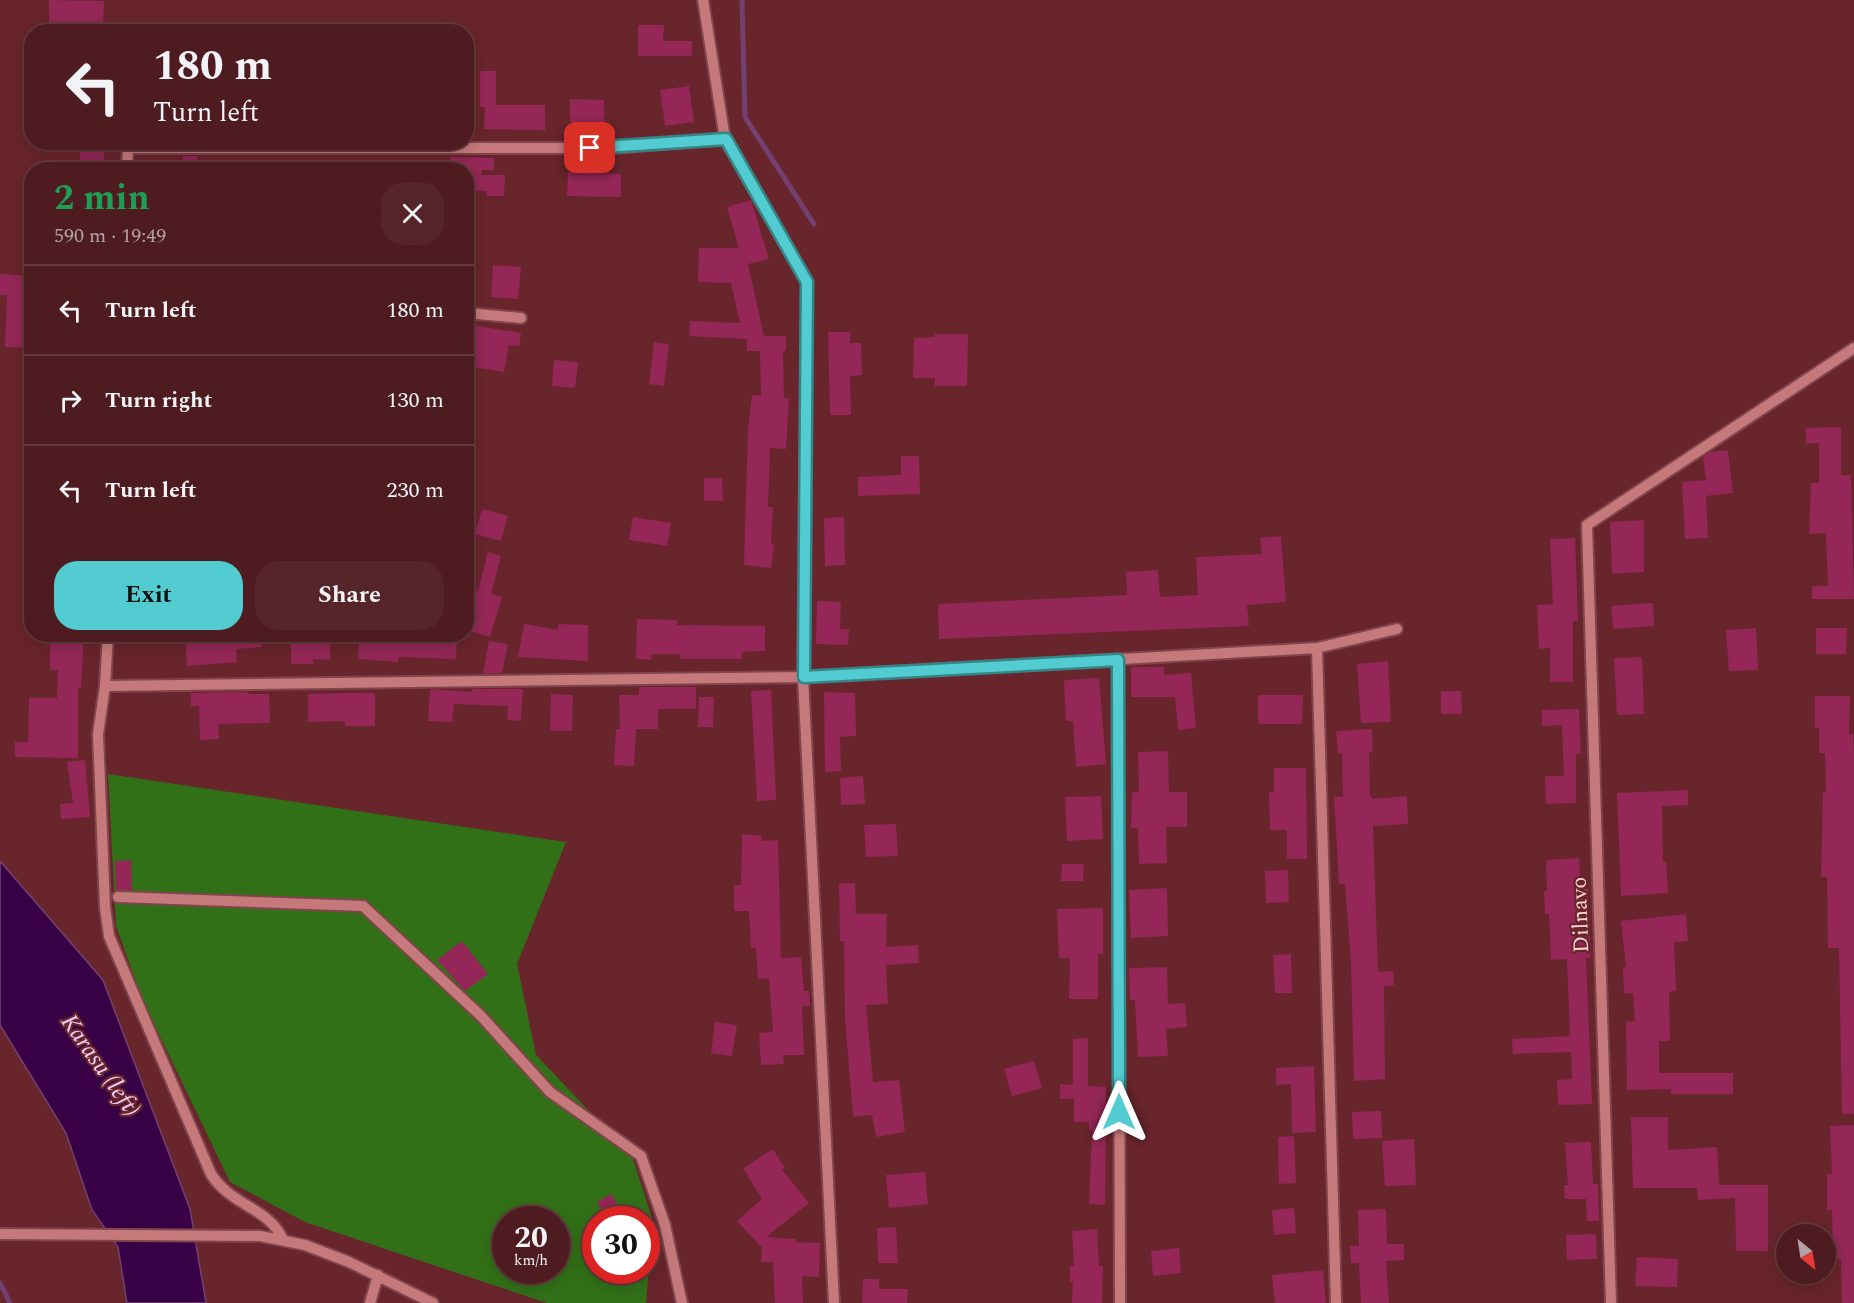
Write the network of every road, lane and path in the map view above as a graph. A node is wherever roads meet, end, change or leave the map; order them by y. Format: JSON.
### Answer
{"nodes":[{"id":1,"x":703,"y":0,"type":"edge"},
{"id":2,"x":726,"y":139,"type":"junction"},
{"id":3,"x":474,"y":148,"type":"edge"},
{"id":4,"x":474,"y":314,"type":"edge"},
{"id":5,"x":521,"y":318,"type":"dead end"},
{"id":6,"x":1854,"y":348,"type":"edge"},
{"id":7,"x":1396,"y":629,"type":"dead end"},
{"id":8,"x":108,"y":642,"type":"edge"},
{"id":9,"x":1317,"y":648,"type":"junction"},
{"id":10,"x":1118,"y":660,"type":"junction"},
{"id":11,"x":804,"y":677,"type":"junction"},
{"id":12,"x":105,"y":686,"type":"junction"},
{"id":13,"x":118,"y":897,"type":"dead end"},
{"id":14,"x":0,"y":1234,"type":"edge"},
{"id":15,"x":283,"y":1240,"type":"junction"},
{"id":16,"x":378,"y":1275,"type":"junction"},
{"id":17,"x":370,"y":1303,"type":"edge"},
{"id":18,"x":433,"y":1303,"type":"edge"},
{"id":19,"x":682,"y":1303,"type":"edge"},
{"id":20,"x":834,"y":1303,"type":"edge"},
{"id":21,"x":1120,"y":1303,"type":"edge"},
{"id":22,"x":1336,"y":1303,"type":"edge"},
{"id":23,"x":1611,"y":1303,"type":"edge"}],
"edges":[{"from":1,"to":2,"type":"street"},
{"from":2,"to":3,"type":"street"},
{"from":2,"to":11,"type":"street"},
{"from":4,"to":5,"type":"street"},
{"from":6,"to":23,"type":"street","name":"Dilnavo"},
{"from":7,"to":9,"type":"street"},
{"from":8,"to":12,"type":"street"},
{"from":9,"to":10,"type":"street"},
{"from":9,"to":22,"type":"street"},
{"from":10,"to":11,"type":"street"},
{"from":10,"to":21,"type":"street"},
{"from":11,"to":12,"type":"street"},
{"from":11,"to":20,"type":"street"},
{"from":12,"to":15,"type":"street"},
{"from":13,"to":19,"type":"street"},
{"from":14,"to":15,"type":"street"},
{"from":15,"to":16,"type":"street"},
{"from":16,"to":17,"type":"street"},
{"from":16,"to":18,"type":"street"}]}
